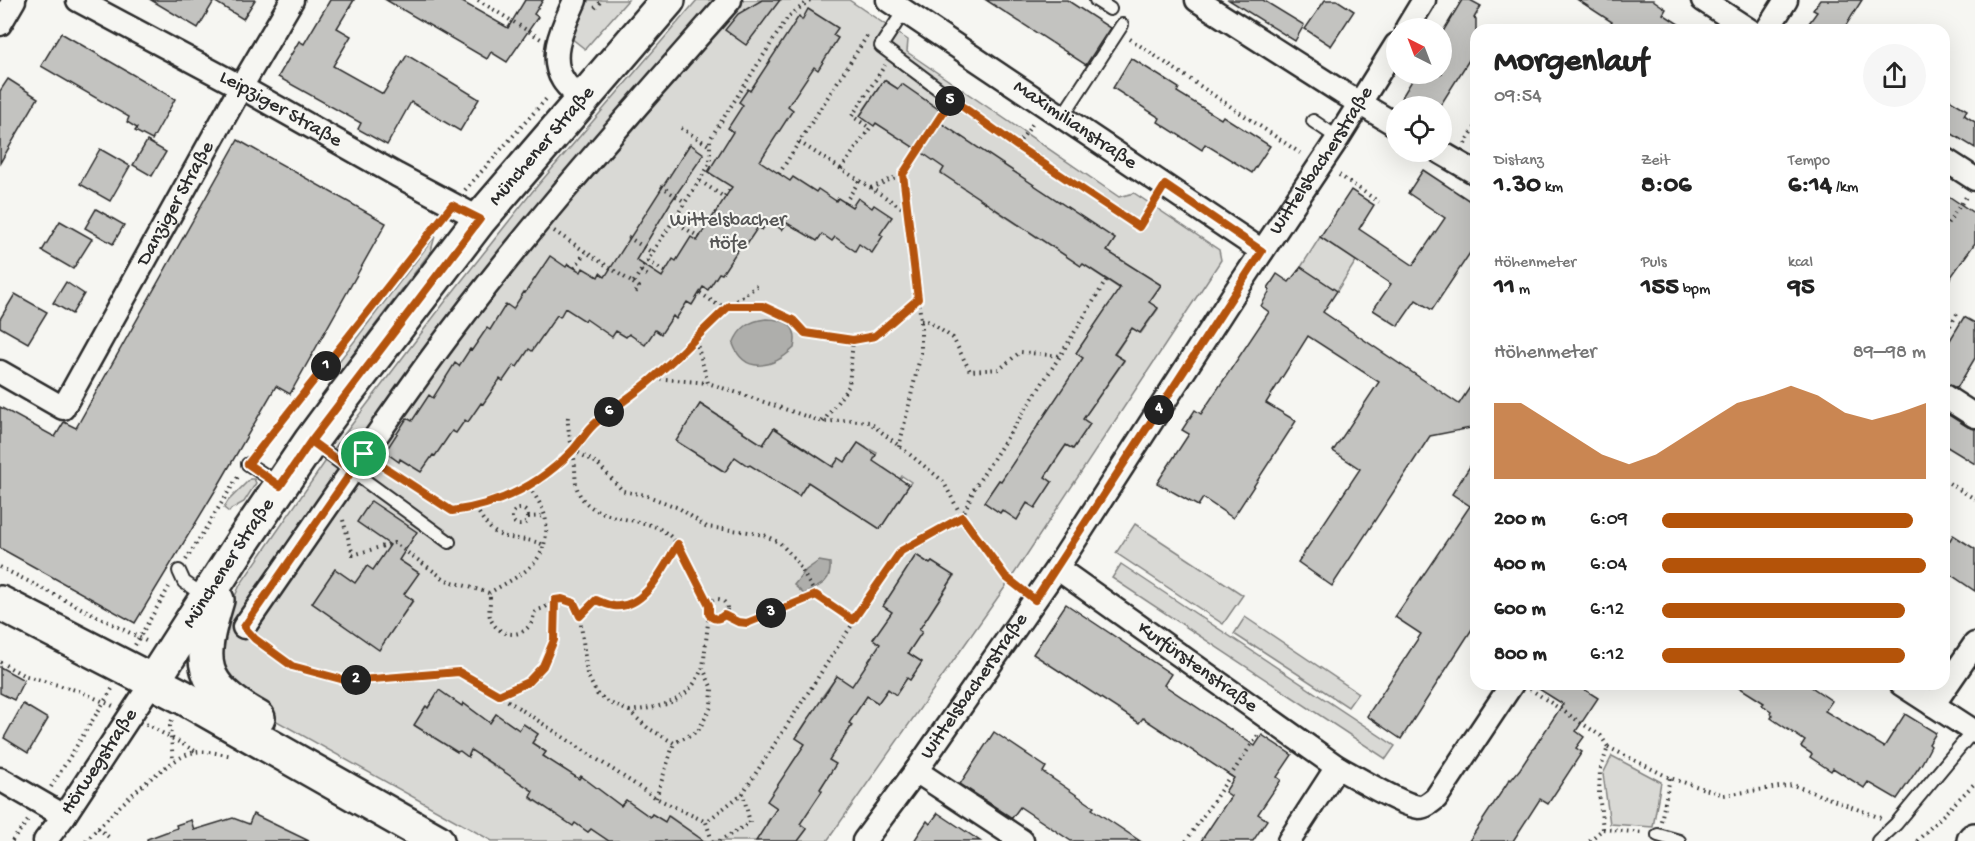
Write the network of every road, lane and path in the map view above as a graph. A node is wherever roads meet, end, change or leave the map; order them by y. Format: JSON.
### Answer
{"nodes":[{"id":1,"x":14,"y":0,"type":"edge"},
{"id":2,"x":78,"y":0,"type":"edge"},
{"id":3,"x":290,"y":0,"type":"edge"},
{"id":4,"x":478,"y":0,"type":"edge"},
{"id":5,"x":574,"y":0,"type":"edge"},
{"id":6,"x":668,"y":0,"type":"edge"},
{"id":7,"x":730,"y":0,"type":"edge"},
{"id":8,"x":810,"y":0,"type":"edge"},
{"id":9,"x":1096,"y":0,"type":"edge"},
{"id":10,"x":1197,"y":0,"type":"edge"},
{"id":11,"x":1424,"y":0,"type":"edge"},
{"id":12,"x":1703,"y":0,"type":"edge"},
{"id":13,"x":1786,"y":0,"type":"edge"},
{"id":14,"x":896,"y":6,"type":"edge"},
{"id":15,"x":1110,"y":9,"type":"dead end"},
{"id":16,"x":1413,"y":18,"type":"edge"},
{"id":17,"x":0,"y":24,"type":"edge"},
{"id":18,"x":1740,"y":24,"type":"edge"},
{"id":19,"x":1771,"y":24,"type":"edge"},
{"id":20,"x":1122,"y":25,"type":"dead end"},
{"id":21,"x":867,"y":36,"type":"dead end"},
{"id":22,"x":1130,"y":39,"type":"dead end"},
{"id":23,"x":557,"y":48,"type":"junction"},
{"id":24,"x":892,"y":55,"type":"junction"},
{"id":25,"x":1386,"y":61,"type":"edge"},
{"id":26,"x":241,"y":87,"type":"junction"},
{"id":27,"x":952,"y":99,"type":"junction"},
{"id":28,"x":582,"y":100,"type":"junction"},
{"id":29,"x":1360,"y":103,"type":"junction"},
{"id":30,"x":1062,"y":117,"type":"junction"},
{"id":31,"x":1386,"y":119,"type":"edge"},
{"id":32,"x":1313,"y":121,"type":"dead end"},
{"id":33,"x":681,"y":128,"type":"dead end"},
{"id":34,"x":1024,"y":136,"type":"dead end"},
{"id":35,"x":1338,"y":138,"type":"junction"},
{"id":36,"x":799,"y":142,"type":"junction"},
{"id":37,"x":710,"y":146,"type":"junction"},
{"id":38,"x":1017,"y":146,"type":"junction"},
{"id":39,"x":1300,"y":153,"type":"dead end"},
{"id":40,"x":1452,"y":159,"type":"edge"},
{"id":41,"x":1950,"y":165,"type":"edge"},
{"id":42,"x":841,"y":170,"type":"junction"},
{"id":43,"x":1470,"y":170,"type":"edge"},
{"id":44,"x":779,"y":174,"type":"dead end"},
{"id":45,"x":903,"y":174,"type":"junction"},
{"id":46,"x":1339,"y":175,"type":"dead end"},
{"id":47,"x":859,"y":180,"type":"junction"},
{"id":48,"x":700,"y":181,"type":"junction"},
{"id":49,"x":1165,"y":185,"type":"junction"},
{"id":50,"x":661,"y":186,"type":"dead end"},
{"id":51,"x":1972,"y":186,"type":"edge"},
{"id":52,"x":731,"y":187,"type":"dead end"},
{"id":53,"x":871,"y":188,"type":"junction"},
{"id":54,"x":1379,"y":202,"type":"dead end"},
{"id":55,"x":686,"y":203,"type":"junction"},
{"id":56,"x":845,"y":203,"type":"dead end"},
{"id":57,"x":907,"y":210,"type":"junction"},
{"id":58,"x":466,"y":212,"type":"junction"},
{"id":59,"x":1950,"y":219,"type":"edge"},
{"id":60,"x":539,"y":221,"type":"junction"},
{"id":61,"x":673,"y":221,"type":"junction"},
{"id":62,"x":628,"y":237,"type":"dead end"},
{"id":63,"x":701,"y":238,"type":"dead end"},
{"id":64,"x":1262,"y":251,"type":"junction"},
{"id":65,"x":585,"y":252,"type":"junction"},
{"id":66,"x":653,"y":253,"type":"junction"},
{"id":67,"x":648,"y":261,"type":"junction"},
{"id":68,"x":574,"y":268,"type":"dead end"},
{"id":69,"x":641,"y":271,"type":"junction"},
{"id":70,"x":665,"y":272,"type":"dead end"},
{"id":71,"x":650,"y":277,"type":"dead end"},
{"id":72,"x":1107,"y":279,"type":"dead end"},
{"id":73,"x":633,"y":283,"type":"junction"},
{"id":74,"x":757,"y":286,"type":"dead end"},
{"id":75,"x":699,"y":293,"type":"dead end"},
{"id":76,"x":634,"y":295,"type":"dead end"},
{"id":77,"x":918,"y":299,"type":"junction"},
{"id":78,"x":729,"y":306,"type":"junction"},
{"id":79,"x":1958,"y":314,"type":"dead end"},
{"id":80,"x":921,"y":320,"type":"junction"},
{"id":81,"x":1950,"y":327,"type":"edge"},
{"id":82,"x":695,"y":337,"type":"junction"},
{"id":83,"x":853,"y":340,"type":"junction"},
{"id":84,"x":1060,"y":356,"type":"junction"},
{"id":85,"x":0,"y":372,"type":"edge"},
{"id":86,"x":653,"y":378,"type":"junction"},
{"id":87,"x":708,"y":382,"type":"junction"},
{"id":88,"x":1950,"y":400,"type":"edge"},
{"id":89,"x":1975,"y":416,"type":"edge"},
{"id":90,"x":568,"y":417,"type":"dead end"},
{"id":91,"x":823,"y":423,"type":"junction"},
{"id":92,"x":311,"y":441,"type":"junction"},
{"id":93,"x":899,"y":447,"type":"junction"},
{"id":94,"x":573,"y":450,"type":"junction"},
{"id":95,"x":358,"y":462,"type":"junction"},
{"id":96,"x":248,"y":464,"type":"junction"},
{"id":97,"x":1950,"y":484,"type":"edge"},
{"id":98,"x":280,"y":486,"type":"junction"},
{"id":99,"x":529,"y":487,"type":"junction"},
{"id":100,"x":335,"y":496,"type":"junction"},
{"id":101,"x":1975,"y":499,"type":"edge"},
{"id":102,"x":476,"y":508,"type":"junction"},
{"id":103,"x":546,"y":516,"type":"junction"},
{"id":104,"x":528,"y":517,"type":"junction"},
{"id":105,"x":962,"y":517,"type":"junction"},
{"id":106,"x":449,"y":542,"type":"dead end"},
{"id":107,"x":678,"y":544,"type":"junction"},
{"id":108,"x":544,"y":545,"type":"junction"},
{"id":109,"x":229,"y":562,"type":"junction"},
{"id":110,"x":0,"y":567,"type":"edge"},
{"id":111,"x":1058,"y":568,"type":"junction"},
{"id":112,"x":179,"y":572,"type":"junction"},
{"id":113,"x":489,"y":592,"type":"junction"},
{"id":114,"x":816,"y":594,"type":"junction"},
{"id":115,"x":207,"y":598,"type":"junction"},
{"id":116,"x":555,"y":600,"type":"junction"},
{"id":117,"x":1035,"y":600,"type":"junction"},
{"id":118,"x":0,"y":603,"type":"edge"},
{"id":119,"x":709,"y":605,"type":"junction"},
{"id":120,"x":709,"y":614,"type":"junction"},
{"id":121,"x":724,"y":615,"type":"junction"},
{"id":122,"x":580,"y":616,"type":"junction"},
{"id":123,"x":853,"y":620,"type":"junction"},
{"id":124,"x":244,"y":627,"type":"joint"},
{"id":125,"x":1975,"y":644,"type":"edge"},
{"id":126,"x":0,"y":662,"type":"edge"},
{"id":127,"x":703,"y":668,"type":"junction"},
{"id":128,"x":153,"y":681,"type":"junction"},
{"id":129,"x":1950,"y":681,"type":"edge"},
{"id":130,"x":1508,"y":690,"type":"edge"},
{"id":131,"x":1531,"y":690,"type":"edge"},
{"id":132,"x":1910,"y":690,"type":"edge"},
{"id":133,"x":1944,"y":690,"type":"edge"},
{"id":134,"x":499,"y":695,"type":"junction"},
{"id":135,"x":1934,"y":705,"type":"junction"},
{"id":136,"x":628,"y":711,"type":"junction"},
{"id":137,"x":1269,"y":718,"type":"junction"},
{"id":138,"x":1974,"y":731,"type":"edge"},
{"id":139,"x":674,"y":743,"type":"junction"},
{"id":140,"x":1608,"y":747,"type":"junction"},
{"id":141,"x":196,"y":752,"type":"dead end"},
{"id":142,"x":1337,"y":767,"type":"junction"},
{"id":143,"x":916,"y":771,"type":"junction"},
{"id":144,"x":1670,"y":778,"type":"junction"},
{"id":145,"x":0,"y":779,"type":"edge"},
{"id":146,"x":1975,"y":783,"type":"edge"},
{"id":147,"x":743,"y":793,"type":"junction"},
{"id":148,"x":656,"y":798,"type":"junction"},
{"id":149,"x":41,"y":804,"type":"junction"},
{"id":150,"x":64,"y":816,"type":"junction"},
{"id":151,"x":706,"y":822,"type":"junction"},
{"id":152,"x":1896,"y":824,"type":"junction"},
{"id":153,"x":98,"y":828,"type":"junction"},
{"id":154,"x":1603,"y":829,"type":"junction"},
{"id":155,"x":1658,"y":835,"type":"junction"},
{"id":156,"x":110,"y":838,"type":"dead end"},
{"id":157,"x":1017,"y":840,"type":"edge"},
{"id":158,"x":12,"y":841,"type":"edge"},
{"id":159,"x":45,"y":841,"type":"edge"},
{"id":160,"x":86,"y":841,"type":"edge"},
{"id":161,"x":436,"y":841,"type":"edge"},
{"id":162,"x":711,"y":841,"type":"edge"},
{"id":163,"x":719,"y":841,"type":"edge"},
{"id":164,"x":864,"y":841,"type":"edge"},
{"id":165,"x":1186,"y":841,"type":"edge"},
{"id":166,"x":1289,"y":841,"type":"edge"},
{"id":167,"x":1589,"y":841,"type":"edge"},
{"id":168,"x":1679,"y":841,"type":"edge"},
{"id":169,"x":1878,"y":841,"type":"edge"},
{"id":170,"x":1917,"y":841,"type":"edge"}],
"edges":[{"from":1,"to":17,"type":"street"},
{"from":2,"to":26,"type":"street","name":"Leipziger Straße"},
{"from":3,"to":26,"type":"street","name":"Danziger Straße"},
{"from":4,"to":23,"type":"path"},
{"from":5,"to":23,"type":"street"},
{"from":6,"to":28,"type":"main road","name":"Münchener Straße"},
{"from":7,"to":60,"type":"street"},
{"from":8,"to":37,"type":"path"},
{"from":9,"to":15,"type":"lane"},
{"from":10,"to":29,"type":"street"},
{"from":11,"to":16,"type":"street"},
{"from":12,"to":18,"type":"street"},
{"from":13,"to":19,"type":"street"},
{"from":14,"to":24,"type":"lane"},
{"from":14,"to":30,"type":"street","name":"Maximilianstraße"},
{"from":20,"to":30,"type":"lane"},
{"from":21,"to":36,"type":"path"},
{"from":22,"to":39,"type":"path"},
{"from":23,"to":28,"type":"street"},
{"from":24,"to":27,"type":"lane"},
{"from":24,"to":42,"type":"path"},
{"from":25,"to":29,"type":"street","name":"Wittelsbacherstraße"},
{"from":26,"to":58,"type":"street","name":"Leipziger Straße"},
{"from":26,"to":85,"type":"street","name":"Danziger Straße"},
{"from":27,"to":38,"type":"path"},
{"from":27,"to":45,"type":"path"},
{"from":28,"to":58,"type":"main road","name":"Münchener Straße"},
{"from":29,"to":31,"type":"street"},
{"from":29,"to":35,"type":"street","name":"Wittelsbacherstraße"},
{"from":30,"to":49,"type":"street","name":"Maximilianstraße"},
{"from":32,"to":35,"type":"lane"},
{"from":33,"to":37,"type":"path"},
{"from":34,"to":38,"type":"path"},
{"from":35,"to":64,"type":"street","name":"Wittelsbacherstraße"},
{"from":36,"to":42,"type":"path"},
{"from":36,"to":44,"type":"path"},
{"from":37,"to":48,"type":"path"},
{"from":38,"to":49,"type":"path"},
{"from":40,"to":43,"type":"street"},
{"from":41,"to":51,"type":"street"},
{"from":42,"to":47,"type":"path"},
{"from":45,"to":53,"type":"path"},
{"from":45,"to":57,"type":"path"},
{"from":46,"to":54,"type":"path"},
{"from":47,"to":53,"type":"path"},
{"from":47,"to":56,"type":"path"},
{"from":48,"to":52,"type":"path"},
{"from":48,"to":55,"type":"path"},
{"from":49,"to":64,"type":"street","name":"Maximilianstraße"},
{"from":50,"to":55,"type":"path"},
{"from":51,"to":59,"type":"path"},
{"from":53,"to":57,"type":"path"},
{"from":55,"to":61,"type":"path"},
{"from":57,"to":77,"type":"path"},
{"from":58,"to":92,"type":"main road","name":"Münchener Straße"},
{"from":58,"to":96,"type":"path"},
{"from":60,"to":65,"type":"path"},
{"from":60,"to":95,"type":"street"},
{"from":61,"to":63,"type":"path"},
{"from":61,"to":66,"type":"path"},
{"from":62,"to":66,"type":"path"},
{"from":64,"to":111,"type":"street","name":"Wittelsbacherstraße"},
{"from":65,"to":68,"type":"path"},
{"from":65,"to":73,"type":"path"},
{"from":66,"to":67,"type":"path"},
{"from":67,"to":69,"type":"path"},
{"from":67,"to":70,"type":"path"},
{"from":69,"to":71,"type":"path"},
{"from":69,"to":73,"type":"path"},
{"from":72,"to":84,"type":"path"},
{"from":73,"to":76,"type":"path"},
{"from":74,"to":78,"type":"path"},
{"from":75,"to":78,"type":"path"},
{"from":77,"to":80,"type":"path"},
{"from":77,"to":83,"type":"path"},
{"from":78,"to":82,"type":"path"},
{"from":78,"to":83,"type":"path"},
{"from":79,"to":81,"type":"path"},
{"from":80,"to":84,"type":"path"},
{"from":80,"to":93,"type":"path"},
{"from":82,"to":86,"type":"path"},
{"from":82,"to":87,"type":"path"},
{"from":83,"to":91,"type":"path"},
{"from":84,"to":105,"type":"path"},
{"from":86,"to":87,"type":"path"},
{"from":86,"to":94,"type":"path"},
{"from":87,"to":91,"type":"path"},
{"from":88,"to":89,"type":"street"},
{"from":90,"to":94,"type":"path"},
{"from":91,"to":93,"type":"path"},
{"from":92,"to":95,"type":"lane"},
{"from":92,"to":98,"type":"main road","name":"Münchener Straße"},
{"from":93,"to":105,"type":"path"},
{"from":94,"to":99,"type":"path"},
{"from":94,"to":107,"type":"path"},
{"from":94,"to":114,"type":"path"},
{"from":95,"to":100,"type":"street"},
{"from":95,"to":102,"type":"path"},
{"from":95,"to":106,"type":"lane"},
{"from":96,"to":98,"type":"lane"},
{"from":96,"to":112,"type":"path"},
{"from":97,"to":101,"type":"path"},
{"from":98,"to":109,"type":"main road","name":"Münchener Straße"},
{"from":99,"to":102,"type":"path"},
{"from":99,"to":103,"type":"path"},
{"from":100,"to":113,"type":"path"},
{"from":100,"to":124,"type":"street"},
{"from":102,"to":108,"type":"path"},
{"from":103,"to":104,"type":"path"},
{"from":103,"to":108,"type":"path"},
{"from":104,"to":104,"type":"path"},
{"from":105,"to":117,"type":"path"},
{"from":105,"to":123,"type":"path"},
{"from":107,"to":119,"type":"path"},
{"from":107,"to":122,"type":"path"},
{"from":108,"to":113,"type":"path"},
{"from":109,"to":115,"type":"main road","name":"Münchener Straße"},
{"from":109,"to":161,"type":"main road"},
{"from":110,"to":112,"type":"path"},
{"from":111,"to":117,"type":"street","name":"Wittelsbacherstraße"},
{"from":111,"to":137,"type":"street","name":"Kurfürstenstraße"},
{"from":112,"to":115,"type":"lane"},
{"from":113,"to":116,"type":"path"},
{"from":114,"to":121,"type":"path"},
{"from":114,"to":123,"type":"path"},
{"from":115,"to":128,"type":"main road","name":"Münchener Straße"},
{"from":116,"to":122,"type":"path"},
{"from":116,"to":134,"type":"path"},
{"from":117,"to":143,"type":"street","name":"Wittelsbacherstraße"},
{"from":118,"to":128,"type":"main road"},
{"from":119,"to":120,"type":"path"},
{"from":119,"to":121,"type":"path"},
{"from":120,"to":121,"type":"path"},
{"from":120,"to":127,"type":"path"},
{"from":122,"to":136,"type":"path"},
{"from":123,"to":147,"type":"path"},
{"from":124,"to":134,"type":"path"},
{"from":125,"to":129,"type":"street"},
{"from":126,"to":149,"type":"path"},
{"from":127,"to":136,"type":"path"},
{"from":127,"to":139,"type":"path"},
{"from":128,"to":150,"type":"street","name":"Hörwegstraße"},
{"from":128,"to":161,"type":"main road"},
{"from":130,"to":142,"type":"street","name":"Kurfürstenstraße"},
{"from":131,"to":140,"type":"path"},
{"from":132,"to":135,"type":"street"},
{"from":133,"to":135,"type":"street"},
{"from":134,"to":148,"type":"path"},
{"from":135,"to":138,"type":"street"},
{"from":136,"to":139,"type":"path"},
{"from":137,"to":142,"type":"street","name":"Kurfürstenstraße"},
{"from":137,"to":165,"type":"path"},
{"from":138,"to":152,"type":"lane"},
{"from":139,"to":148,"type":"path"},
{"from":140,"to":144,"type":"path"},
{"from":140,"to":154,"type":"path"},
{"from":141,"to":153,"type":"path"},
{"from":142,"to":166,"type":"street"},
{"from":143,"to":157,"type":"street"},
{"from":143,"to":164,"type":"street","name":"Wittelsbacherstraße"},
{"from":144,"to":152,"type":"path"},
{"from":144,"to":155,"type":"path"},
{"from":145,"to":149,"type":"street"},
{"from":146,"to":170,"type":"path"},
{"from":147,"to":151,"type":"path"},
{"from":147,"to":163,"type":"path"},
{"from":148,"to":151,"type":"path"},
{"from":149,"to":150,"type":"street"},
{"from":149,"to":158,"type":"path"},
{"from":150,"to":159,"type":"street","name":"Hörwegstraße"},
{"from":151,"to":162,"type":"path"},
{"from":152,"to":169,"type":"lane"},
{"from":153,"to":156,"type":"path"},
{"from":153,"to":160,"type":"path"},
{"from":154,"to":155,"type":"path"},
{"from":154,"to":167,"type":"path"},
{"from":155,"to":168,"type":"lane"}]}
